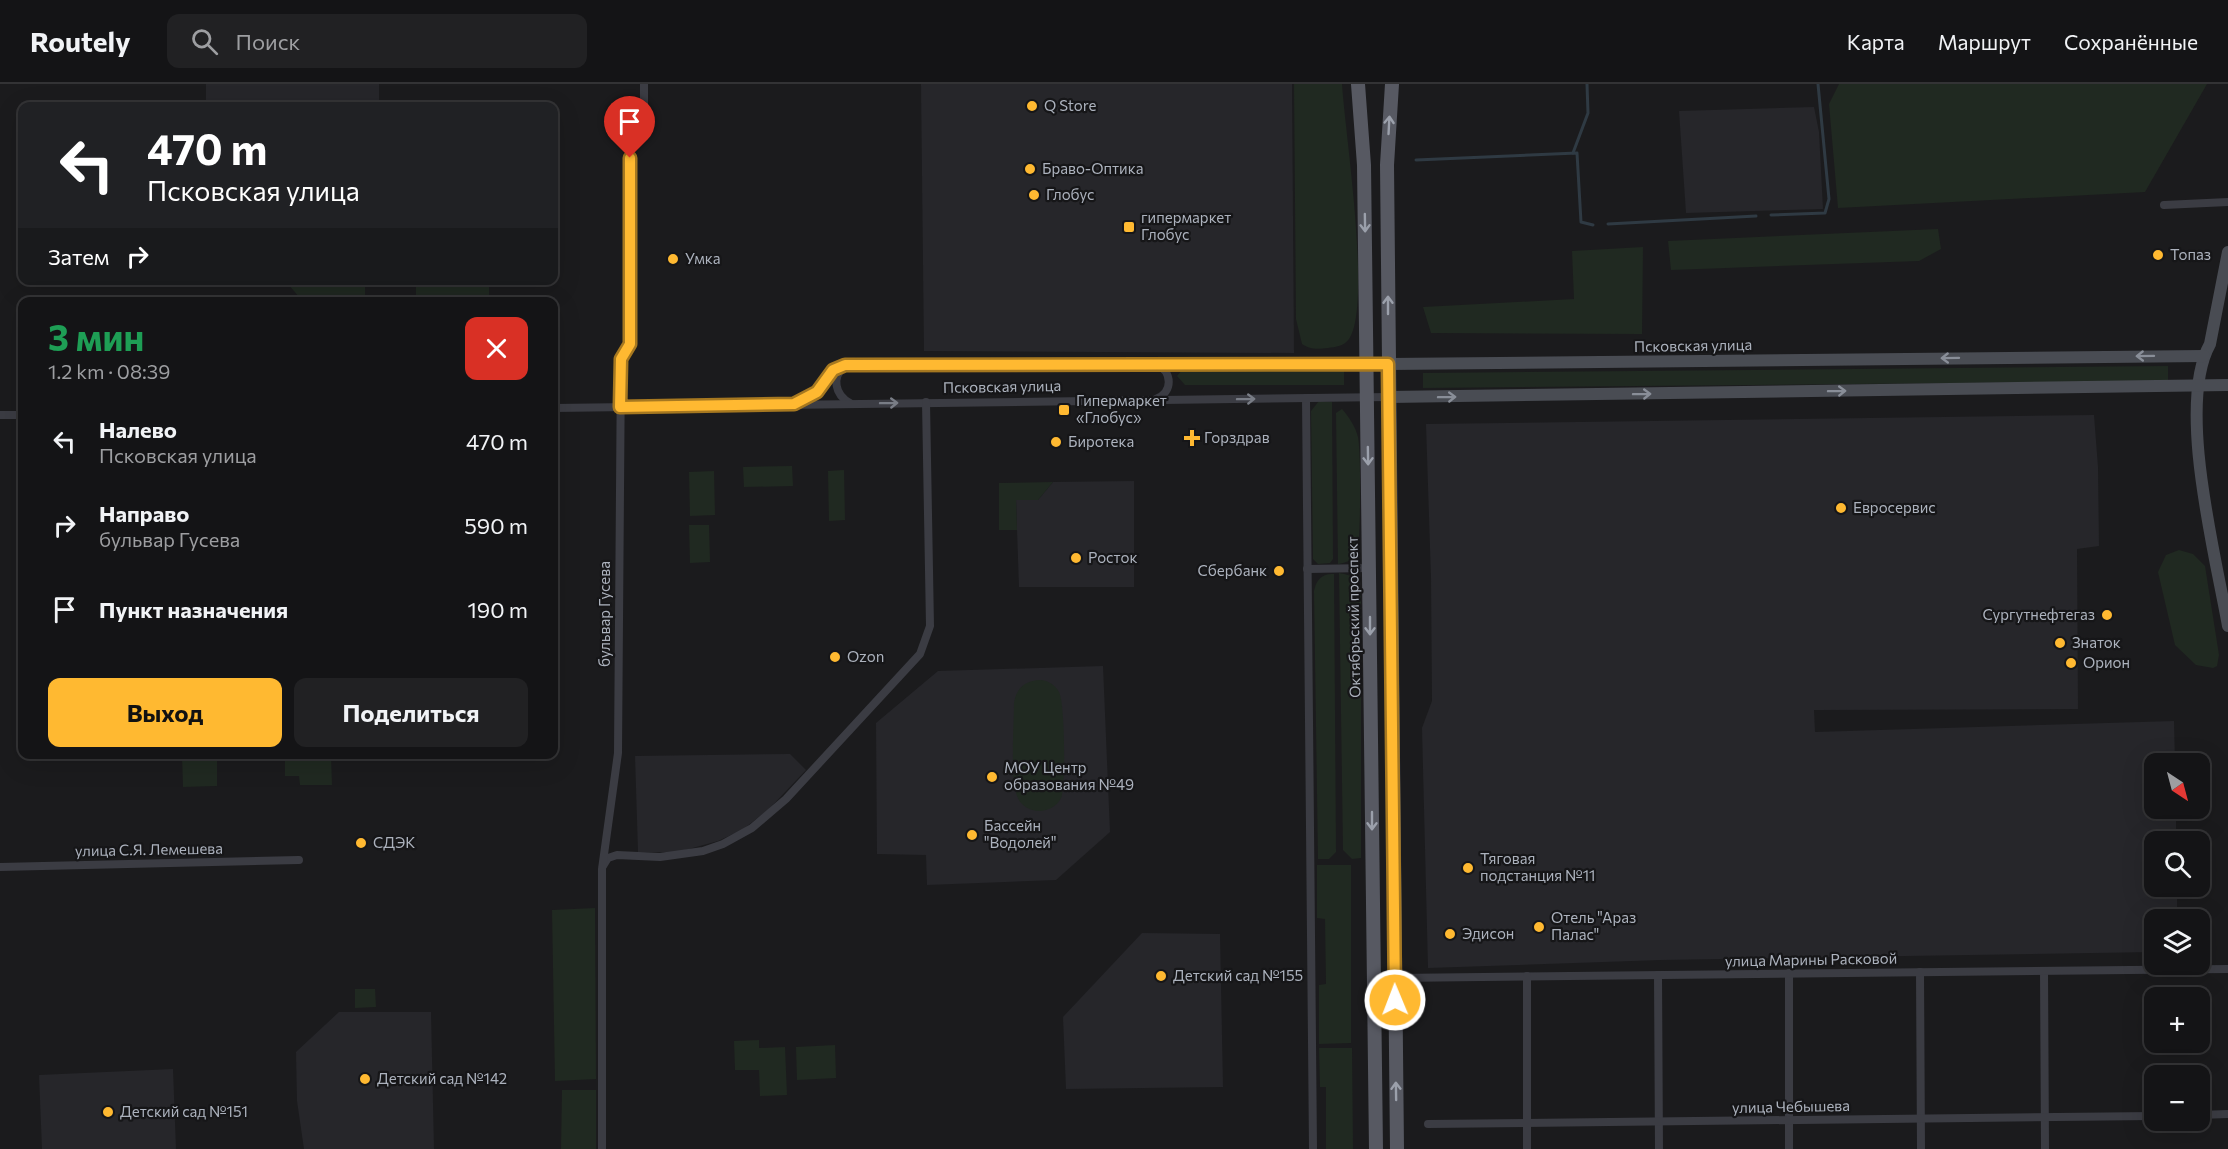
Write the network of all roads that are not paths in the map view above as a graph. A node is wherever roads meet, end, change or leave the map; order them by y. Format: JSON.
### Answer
{"nodes":[{"id":1,"x":644,"y":84,"type":"edge"},
{"id":2,"x":1358,"y":84,"type":"edge"},
{"id":3,"x":1392,"y":84,"type":"edge"},
{"id":4,"x":2228,"y":202,"type":"edge"},
{"id":5,"x":2164,"y":205,"type":"dead end"},
{"id":6,"x":2228,"y":252,"type":"edge"},
{"id":7,"x":2204,"y":356,"type":"junction"},
{"id":8,"x":1156,"y":364,"type":"junction"},
{"id":9,"x":1183,"y":364,"type":"junction"},
{"id":10,"x":1367,"y":364,"type":"junction"},
{"id":11,"x":1388,"y":364,"type":"junction"},
{"id":12,"x":845,"y":365,"type":"junction"},
{"id":13,"x":2228,"y":385,"type":"edge"},
{"id":14,"x":2198,"y":386,"type":"junction"},
{"id":15,"x":1389,"y":397,"type":"junction"},
{"id":16,"x":1306,"y":398,"type":"junction"},
{"id":17,"x":1367,"y":398,"type":"junction"},
{"id":18,"x":1188,"y":399,"type":"junction"},
{"id":19,"x":1153,"y":400,"type":"junction"},
{"id":20,"x":926,"y":402,"type":"junction"},
{"id":21,"x":794,"y":404,"type":"junction"},
{"id":22,"x":851,"y":404,"type":"junction"},
{"id":23,"x":620,"y":407,"type":"junction"},
{"id":24,"x":558,"y":408,"type":"edge"},
{"id":25,"x":18,"y":415,"type":"edge"},
{"id":26,"x":0,"y":416,"type":"edge"},
{"id":27,"x":1370,"y":568,"type":"junction"},
{"id":28,"x":1306,"y":569,"type":"junction"},
{"id":29,"x":2228,"y":626,"type":"edge"},
{"id":30,"x":299,"y":860,"type":"dead end"},
{"id":31,"x":0,"y":867,"type":"edge"},
{"id":32,"x":602,"y":869,"type":"junction"},
{"id":33,"x":2228,"y":969,"type":"edge"},
{"id":34,"x":2044,"y":971,"type":"junction"},
{"id":35,"x":1920,"y":972,"type":"junction"},
{"id":36,"x":1789,"y":974,"type":"junction"},
{"id":37,"x":1658,"y":975,"type":"junction"},
{"id":38,"x":1527,"y":976,"type":"junction"},
{"id":39,"x":1395,"y":978,"type":"junction"},
{"id":40,"x":2210,"y":1114,"type":"edge"},
{"id":41,"x":2228,"y":1114,"type":"edge"},
{"id":42,"x":2144,"y":1116,"type":"edge"},
{"id":43,"x":1920,"y":1119,"type":"junction"},
{"id":44,"x":2044,"y":1119,"type":"junction"},
{"id":45,"x":1789,"y":1121,"type":"junction"},
{"id":46,"x":1658,"y":1122,"type":"junction"},
{"id":47,"x":1526,"y":1123,"type":"junction"},
{"id":48,"x":1428,"y":1124,"type":"dead end"},
{"id":49,"x":602,"y":1149,"type":"edge"},
{"id":50,"x":1313,"y":1149,"type":"edge"},
{"id":51,"x":1376,"y":1149,"type":"edge"},
{"id":52,"x":1397,"y":1149,"type":"edge"},
{"id":53,"x":1527,"y":1149,"type":"edge"},
{"id":54,"x":1659,"y":1149,"type":"edge"},
{"id":55,"x":1789,"y":1149,"type":"edge"},
{"id":56,"x":1921,"y":1149,"type":"edge"},
{"id":57,"x":2044,"y":1149,"type":"edge"}],
"edges":[{"from":1,"to":23,"type":"street","name":"бульвар Гусева"},
{"from":2,"to":10,"type":"main road","name":"Октябрьский проспект","one_way":true},
{"from":11,"to":3,"type":"main road","one_way":true},
{"from":4,"to":5,"type":"street"},
{"from":6,"to":7,"type":"main road"},
{"from":7,"to":11,"type":"main road","name":"Псковская улица","one_way":true},
{"from":7,"to":14,"type":"main road"},
{"from":8,"to":9,"type":"street","name":"Псковская улица"},
{"from":8,"to":12,"type":"street","name":"Псковская улица"},
{"from":8,"to":19,"type":"street"},
{"from":9,"to":10,"type":"street","name":"Псковская улица"},
{"from":9,"to":18,"type":"street"},
{"from":10,"to":11,"type":"street","name":"Псковская улица"},
{"from":10,"to":17,"type":"main road","name":"Октябрьский проспект"},
{"from":11,"to":15,"type":"main road"},
{"from":12,"to":21,"type":"street"},
{"from":12,"to":22,"type":"street"},
{"from":13,"to":14,"type":"main road","name":"Псковская улица"},
{"from":15,"to":14,"type":"main road","name":"Псковская улица","one_way":true},
{"from":14,"to":29,"type":"main road"},
{"from":15,"to":17,"type":"street","name":"Псковская улица"},
{"from":15,"to":39,"type":"main road"},
{"from":16,"to":17,"type":"street","name":"Псковская улица"},
{"from":18,"to":16,"type":"street","name":"Псковская улица","one_way":true},
{"from":16,"to":28,"type":"street"},
{"from":17,"to":27,"type":"main road","name":"Октябрьский проспект","one_way":true},
{"from":18,"to":19,"type":"street","name":"Псковская улица"},
{"from":19,"to":20,"type":"street","name":"Псковская улица"},
{"from":22,"to":20,"type":"street","name":"Псковская улица","one_way":true},
{"from":20,"to":32,"type":"street"},
{"from":21,"to":22,"type":"street","name":"Псковская улица"},
{"from":21,"to":23,"type":"street","name":"Псковская улица"},
{"from":23,"to":24,"type":"street","name":"Псковская улица"},
{"from":23,"to":32,"type":"street","name":"бульвар Гусева"},
{"from":25,"to":26,"type":"street"},
{"from":27,"to":28,"type":"street"},
{"from":27,"to":51,"type":"main road","name":"Октябрьский проспект","one_way":true},
{"from":28,"to":50,"type":"street"},
{"from":30,"to":31,"type":"street","name":"улица С.Я. Лемешева"},
{"from":32,"to":49,"type":"street","name":"бульвар Гусева"},
{"from":33,"to":34,"type":"street","name":"улица Марины Расковой"},
{"from":34,"to":35,"type":"street","name":"улица Марины Расковой"},
{"from":34,"to":44,"type":"street"},
{"from":35,"to":36,"type":"street","name":"улица Марины Расковой"},
{"from":35,"to":43,"type":"street"},
{"from":36,"to":37,"type":"street","name":"улица Марины Расковой"},
{"from":36,"to":45,"type":"street"},
{"from":37,"to":38,"type":"street","name":"улица Марины Расковой"},
{"from":37,"to":46,"type":"street"},
{"from":38,"to":39,"type":"street","name":"улица Марины Расковой"},
{"from":38,"to":47,"type":"street"},
{"from":52,"to":39,"type":"main road","one_way":true},
{"from":40,"to":41,"type":"street"},
{"from":42,"to":44,"type":"street","name":"улица Чебышева"},
{"from":43,"to":44,"type":"street","name":"улица Чебышева"},
{"from":43,"to":45,"type":"street","name":"улица Чебышева"},
{"from":43,"to":56,"type":"street"},
{"from":44,"to":57,"type":"street"},
{"from":45,"to":46,"type":"street","name":"улица Чебышева"},
{"from":45,"to":55,"type":"street"},
{"from":46,"to":47,"type":"street","name":"улица Чебышева"},
{"from":46,"to":54,"type":"street"},
{"from":47,"to":48,"type":"street","name":"улица Чебышева"},
{"from":47,"to":53,"type":"street"}]}
